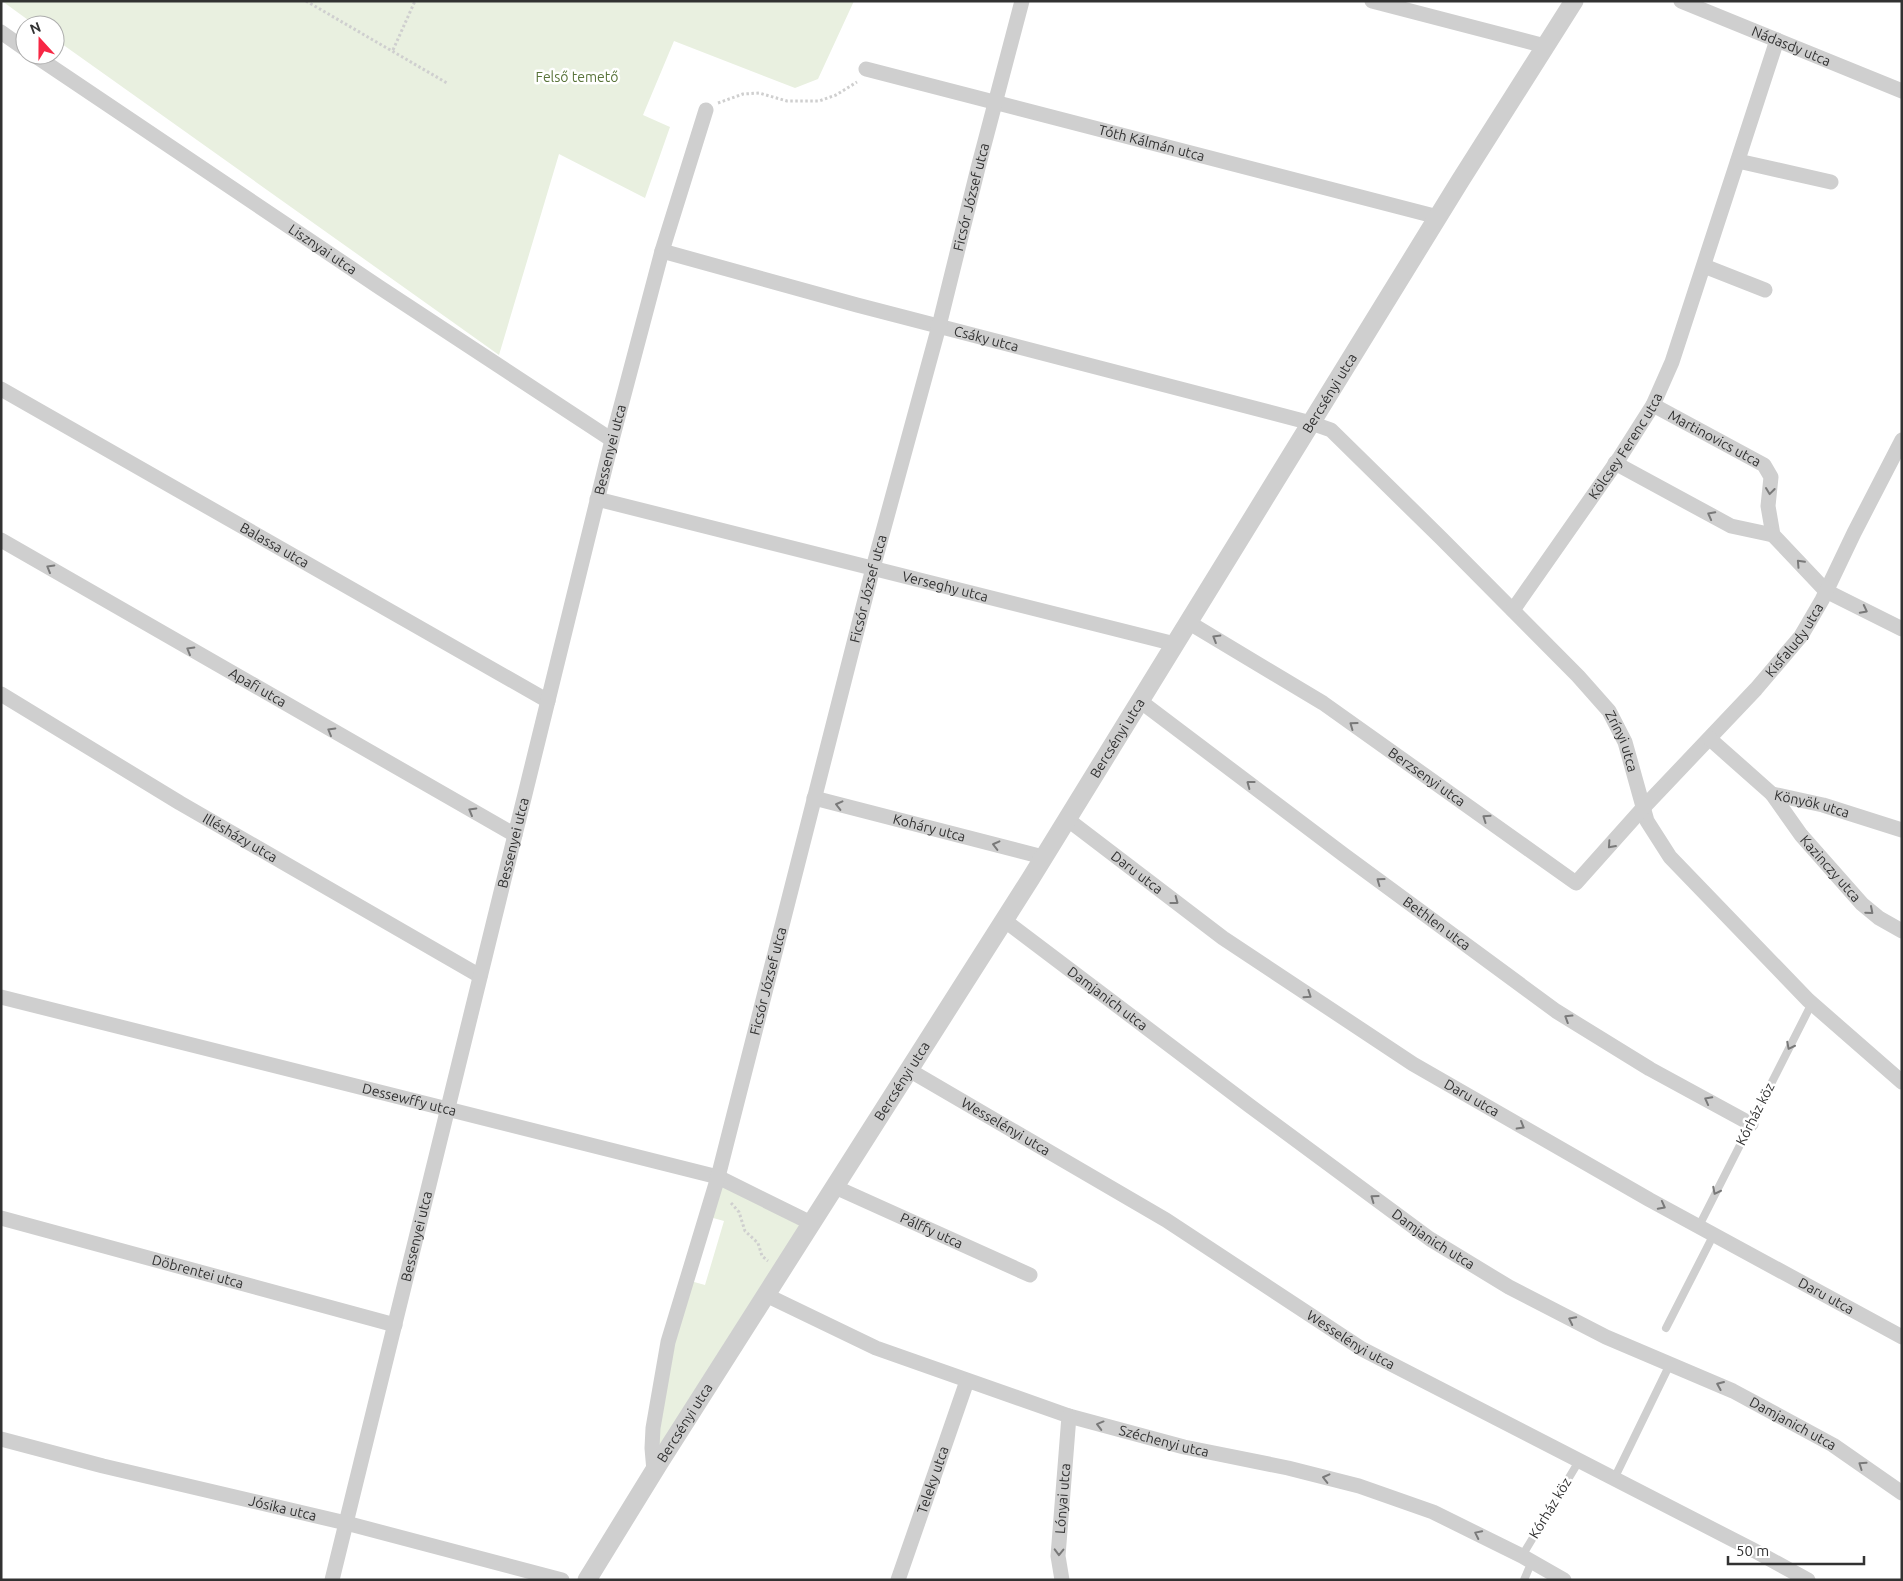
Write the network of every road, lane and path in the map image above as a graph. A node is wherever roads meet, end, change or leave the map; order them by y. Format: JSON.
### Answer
{"nodes":[{"id":1,"x":306,"y":1,"type":"edge"},
{"id":2,"x":415,"y":1,"type":"edge"},
{"id":3,"x":1022,"y":1,"type":"edge"},
{"id":4,"x":1372,"y":1,"type":"edge"},
{"id":5,"x":1574,"y":1,"type":"edge"},
{"id":6,"x":1681,"y":1,"type":"edge"},
{"id":7,"x":1,"y":32,"type":"edge"},
{"id":8,"x":1777,"y":40,"type":"junction"},
{"id":9,"x":15,"y":42,"type":"edge"},
{"id":10,"x":1545,"y":46,"type":"junction"},
{"id":11,"x":393,"y":50,"type":"junction"},
{"id":12,"x":49,"y":65,"type":"edge"},
{"id":13,"x":866,"y":69,"type":"joint"},
{"id":14,"x":447,"y":84,"type":"dead end"},
{"id":15,"x":1902,"y":91,"type":"edge"},
{"id":16,"x":995,"y":102,"type":"junction"},
{"id":17,"x":706,"y":110,"type":"joint"},
{"id":18,"x":1738,"y":161,"type":"junction"},
{"id":19,"x":1831,"y":182,"type":"dead end"},
{"id":20,"x":1438,"y":217,"type":"junction"},
{"id":21,"x":662,"y":251,"type":"junction"},
{"id":22,"x":1704,"y":266,"type":"junction"},
{"id":23,"x":1765,"y":290,"type":"dead end"},
{"id":24,"x":939,"y":326,"type":"junction"},
{"id":25,"x":1,"y":389,"type":"edge"},
{"id":26,"x":1653,"y":405,"type":"junction"},
{"id":27,"x":1311,"y":423,"type":"junction"},
{"id":28,"x":612,"y":440,"type":"junction"},
{"id":29,"x":1902,"y":440,"type":"edge"},
{"id":30,"x":1615,"y":463,"type":"junction"},
{"id":31,"x":597,"y":500,"type":"junction"},
{"id":32,"x":1773,"y":535,"type":"junction"},
{"id":33,"x":1,"y":540,"type":"edge"},
{"id":34,"x":873,"y":568,"type":"junction"},
{"id":35,"x":1826,"y":591,"type":"junction"},
{"id":36,"x":1513,"y":610,"type":"junction"},
{"id":37,"x":1188,"y":622,"type":"junction"},
{"id":38,"x":1902,"y":629,"type":"edge"},
{"id":39,"x":1175,"y":644,"type":"junction"},
{"id":40,"x":1,"y":694,"type":"edge"},
{"id":41,"x":1140,"y":700,"type":"junction"},
{"id":42,"x":548,"y":701,"type":"junction"},
{"id":43,"x":1710,"y":739,"type":"junction"},
{"id":44,"x":1772,"y":794,"type":"junction"},
{"id":45,"x":814,"y":798,"type":"junction"},
{"id":46,"x":1643,"y":808,"type":"junction"},
{"id":47,"x":1067,"y":818,"type":"junction"},
{"id":48,"x":1902,"y":830,"type":"edge"},
{"id":49,"x":515,"y":835,"type":"junction"},
{"id":50,"x":1043,"y":857,"type":"junction"},
{"id":51,"x":1004,"y":920,"type":"junction"},
{"id":52,"x":1902,"y":931,"type":"edge"},
{"id":53,"x":480,"y":976,"type":"junction"},
{"id":54,"x":1,"y":997,"type":"edge"},
{"id":55,"x":1812,"y":1003,"type":"junction"},
{"id":56,"x":909,"y":1070,"type":"junction"},
{"id":57,"x":1902,"y":1082,"type":"edge"},
{"id":58,"x":447,"y":1110,"type":"junction"},
{"id":59,"x":1751,"y":1124,"type":"junction"},
{"id":60,"x":718,"y":1178,"type":"junction"},
{"id":61,"x":835,"y":1187,"type":"junction"},
{"id":62,"x":713,"y":1193,"type":"junction"},
{"id":63,"x":1,"y":1218,"type":"edge"},
{"id":64,"x":811,"y":1223,"type":"junction"},
{"id":65,"x":1699,"y":1226,"type":"junction"},
{"id":66,"x":1714,"y":1234,"type":"junction"},
{"id":67,"x":782,"y":1270,"type":"junction"},
{"id":68,"x":1030,"y":1275,"type":"dead end"},
{"id":69,"x":766,"y":1295,"type":"junction"},
{"id":70,"x":395,"y":1325,"type":"junction"},
{"id":71,"x":1666,"y":1328,"type":"dead end"},
{"id":72,"x":1902,"y":1337,"type":"edge"},
{"id":73,"x":1670,"y":1364,"type":"junction"},
{"id":74,"x":967,"y":1381,"type":"junction"},
{"id":75,"x":1069,"y":1416,"type":"junction"},
{"id":76,"x":1,"y":1440,"type":"edge"},
{"id":77,"x":1579,"y":1461,"type":"junction"},
{"id":78,"x":654,"y":1471,"type":"junction"},
{"id":79,"x":1614,"y":1479,"type":"junction"},
{"id":80,"x":1902,"y":1493,"type":"edge"},
{"id":81,"x":346,"y":1523,"type":"junction"},
{"id":82,"x":1527,"y":1558,"type":"junction"},
{"id":83,"x":332,"y":1580,"type":"edge"},
{"id":84,"x":562,"y":1580,"type":"edge"},
{"id":85,"x":587,"y":1580,"type":"edge"},
{"id":86,"x":898,"y":1580,"type":"edge"},
{"id":87,"x":1062,"y":1580,"type":"edge"},
{"id":88,"x":1524,"y":1580,"type":"edge"},
{"id":89,"x":1564,"y":1580,"type":"edge"},
{"id":90,"x":1808,"y":1580,"type":"edge"}],
"edges":[{"from":1,"to":11,"type":"path"},
{"from":2,"to":11,"type":"path"},
{"from":3,"to":16,"type":"street","name":"Ficsór József utca"},
{"from":4,"to":10,"type":"street"},
{"from":5,"to":10,"type":"street","name":"Bercsényi utca"},
{"from":6,"to":8,"type":"street","name":"Nádasdy utca"},
{"from":7,"to":9,"type":"street"},
{"from":8,"to":15,"type":"street","name":"Nádasdy utca"},
{"from":8,"to":18,"type":"street","name":"Kölcsey Ferenc utca"},
{"from":10,"to":20,"type":"street","name":"Bercsényi utca"},
{"from":11,"to":14,"type":"path"},
{"from":12,"to":28,"type":"street","name":"Lisznyai utca"},
{"from":13,"to":16,"type":"street","name":"Tóth Kálmán utca"},
{"from":13,"to":17,"type":"path"},
{"from":16,"to":20,"type":"street","name":"Tóth Kálmán utca"},
{"from":16,"to":24,"type":"street","name":"Ficsór József utca"},
{"from":17,"to":21,"type":"street","name":"Bessenyei utca"},
{"from":18,"to":19,"type":"street"},
{"from":18,"to":22,"type":"street","name":"Kölcsey Ferenc utca"},
{"from":20,"to":27,"type":"street","name":"Bercsényi utca"},
{"from":21,"to":24,"type":"street","name":"Csáky utca"},
{"from":21,"to":28,"type":"street","name":"Bessenyei utca"},
{"from":22,"to":23,"type":"street"},
{"from":22,"to":26,"type":"street","name":"Kölcsey Ferenc utca"},
{"from":24,"to":27,"type":"street","name":"Csáky utca"},
{"from":24,"to":34,"type":"street","name":"Ficsór József utca"},
{"from":25,"to":42,"type":"street","name":"Balassa utca"},
{"from":26,"to":30,"type":"street","name":"Kölcsey Ferenc utca"},
{"from":26,"to":32,"type":"street","name":"Martinovics utca","one_way":true},
{"from":27,"to":36,"type":"street","name":"Zrínyi utca"},
{"from":27,"to":37,"type":"street","name":"Bercsényi utca"},
{"from":28,"to":31,"type":"street","name":"Bessenyei utca"},
{"from":29,"to":35,"type":"street","name":"Kisfaludy utca"},
{"from":32,"to":30,"type":"street","one_way":true},
{"from":30,"to":36,"type":"street","name":"Kölcsey Ferenc utca"},
{"from":31,"to":34,"type":"street","name":"Verseghy utca"},
{"from":31,"to":42,"type":"street","name":"Bessenyei utca"},
{"from":35,"to":32,"type":"street","one_way":true},
{"from":49,"to":33,"type":"street","name":"Apafi utca","one_way":true},
{"from":34,"to":39,"type":"street","name":"Verseghy utca"},
{"from":34,"to":45,"type":"street","name":"Ficsór József utca"},
{"from":35,"to":38,"type":"street","one_way":true},
{"from":35,"to":43,"type":"street","name":"Kisfaludy utca"},
{"from":36,"to":46,"type":"street","name":"Zrínyi utca"},
{"from":37,"to":39,"type":"street","name":"Bercsényi utca"},
{"from":46,"to":37,"type":"street","name":"Berzsenyi utca","one_way":true},
{"from":39,"to":41,"type":"street","name":"Bercsényi utca"},
{"from":40,"to":53,"type":"street","name":"Illésházy utca"},
{"from":41,"to":47,"type":"street","name":"Bercsényi utca"},
{"from":59,"to":41,"type":"street","name":"Bethlen utca","one_way":true},
{"from":42,"to":49,"type":"street","name":"Bessenyei utca"},
{"from":43,"to":44,"type":"street","name":"Könyök utca"},
{"from":43,"to":46,"type":"street","name":"Kisfaludy utca"},
{"from":44,"to":48,"type":"street","name":"Könyök utca"},
{"from":44,"to":52,"type":"street","name":"Kazinczy utca","one_way":true},
{"from":50,"to":45,"type":"street","name":"Koháry utca","one_way":true},
{"from":45,"to":60,"type":"street","name":"Ficsór József utca"},
{"from":46,"to":55,"type":"street","name":"Zrínyi utca"},
{"from":47,"to":50,"type":"street","name":"Bercsényi utca"},
{"from":47,"to":65,"type":"street","name":"Daru utca","one_way":true},
{"from":49,"to":53,"type":"street","name":"Bessenyei utca"},
{"from":50,"to":51,"type":"street","name":"Bercsényi utca"},
{"from":51,"to":56,"type":"street","name":"Bercsényi utca"},
{"from":73,"to":51,"type":"street","name":"Damjanich utca","one_way":true},
{"from":53,"to":58,"type":"street","name":"Bessenyei utca"},
{"from":54,"to":58,"type":"street","name":"Dessewffy utca"},
{"from":55,"to":57,"type":"street","name":"Zrínyi utca"},
{"from":55,"to":59,"type":"lane","name":"Kórház köz","one_way":true},
{"from":56,"to":61,"type":"street","name":"Bercsényi utca"},
{"from":56,"to":77,"type":"street","name":"Wesselényi utca"},
{"from":58,"to":60,"type":"street","name":"Dessewffy utca"},
{"from":58,"to":70,"type":"street","name":"Bessenyei utca"},
{"from":59,"to":65,"type":"lane","name":"Kórház köz","one_way":true},
{"from":60,"to":62,"type":"street","name":"Bercsényi utca"},
{"from":60,"to":64,"type":"street","name":"Dessewffy utca"},
{"from":61,"to":64,"type":"street","name":"Bercsényi utca"},
{"from":61,"to":68,"type":"street","name":"Pálffy utca"},
{"from":62,"to":67,"type":"path"},
{"from":62,"to":78,"type":"street","name":"Bercsényi utca"},
{"from":63,"to":70,"type":"street","name":"Döbrentei utca"},
{"from":64,"to":67,"type":"street","name":"Bercsényi utca"},
{"from":65,"to":66,"type":"street","name":"Daru utca"},
{"from":66,"to":71,"type":"lane"},
{"from":66,"to":72,"type":"street","name":"Daru utca"},
{"from":67,"to":69,"type":"street","name":"Bercsényi utca"},
{"from":69,"to":74,"type":"street","name":"Széchenyi utca"},
{"from":69,"to":78,"type":"street","name":"Bercsényi utca"},
{"from":70,"to":81,"type":"street","name":"Bessenyei utca"},
{"from":73,"to":79,"type":"lane"},
{"from":80,"to":73,"type":"street","name":"Damjanich utca","one_way":true},
{"from":74,"to":75,"type":"street","name":"Széchenyi utca"},
{"from":74,"to":86,"type":"street","name":"Teleky utca"},
{"from":82,"to":75,"type":"street","name":"Széchenyi utca","one_way":true},
{"from":75,"to":87,"type":"street","name":"Lónyai utca","one_way":true},
{"from":76,"to":81,"type":"street","name":"Jósika utca"},
{"from":77,"to":79,"type":"street","name":"Wesselényi utca"},
{"from":77,"to":82,"type":"lane","name":"Kórház köz"},
{"from":78,"to":85,"type":"street","name":"Bercsényi utca"},
{"from":79,"to":90,"type":"street","name":"Wesselényi utca"},
{"from":81,"to":83,"type":"street","name":"Bessenyei utca"},
{"from":81,"to":84,"type":"street","name":"Jósika utca"},
{"from":82,"to":88,"type":"lane","name":"Kórház köz"},
{"from":82,"to":89,"type":"street","name":"Széchenyi utca"}]}
